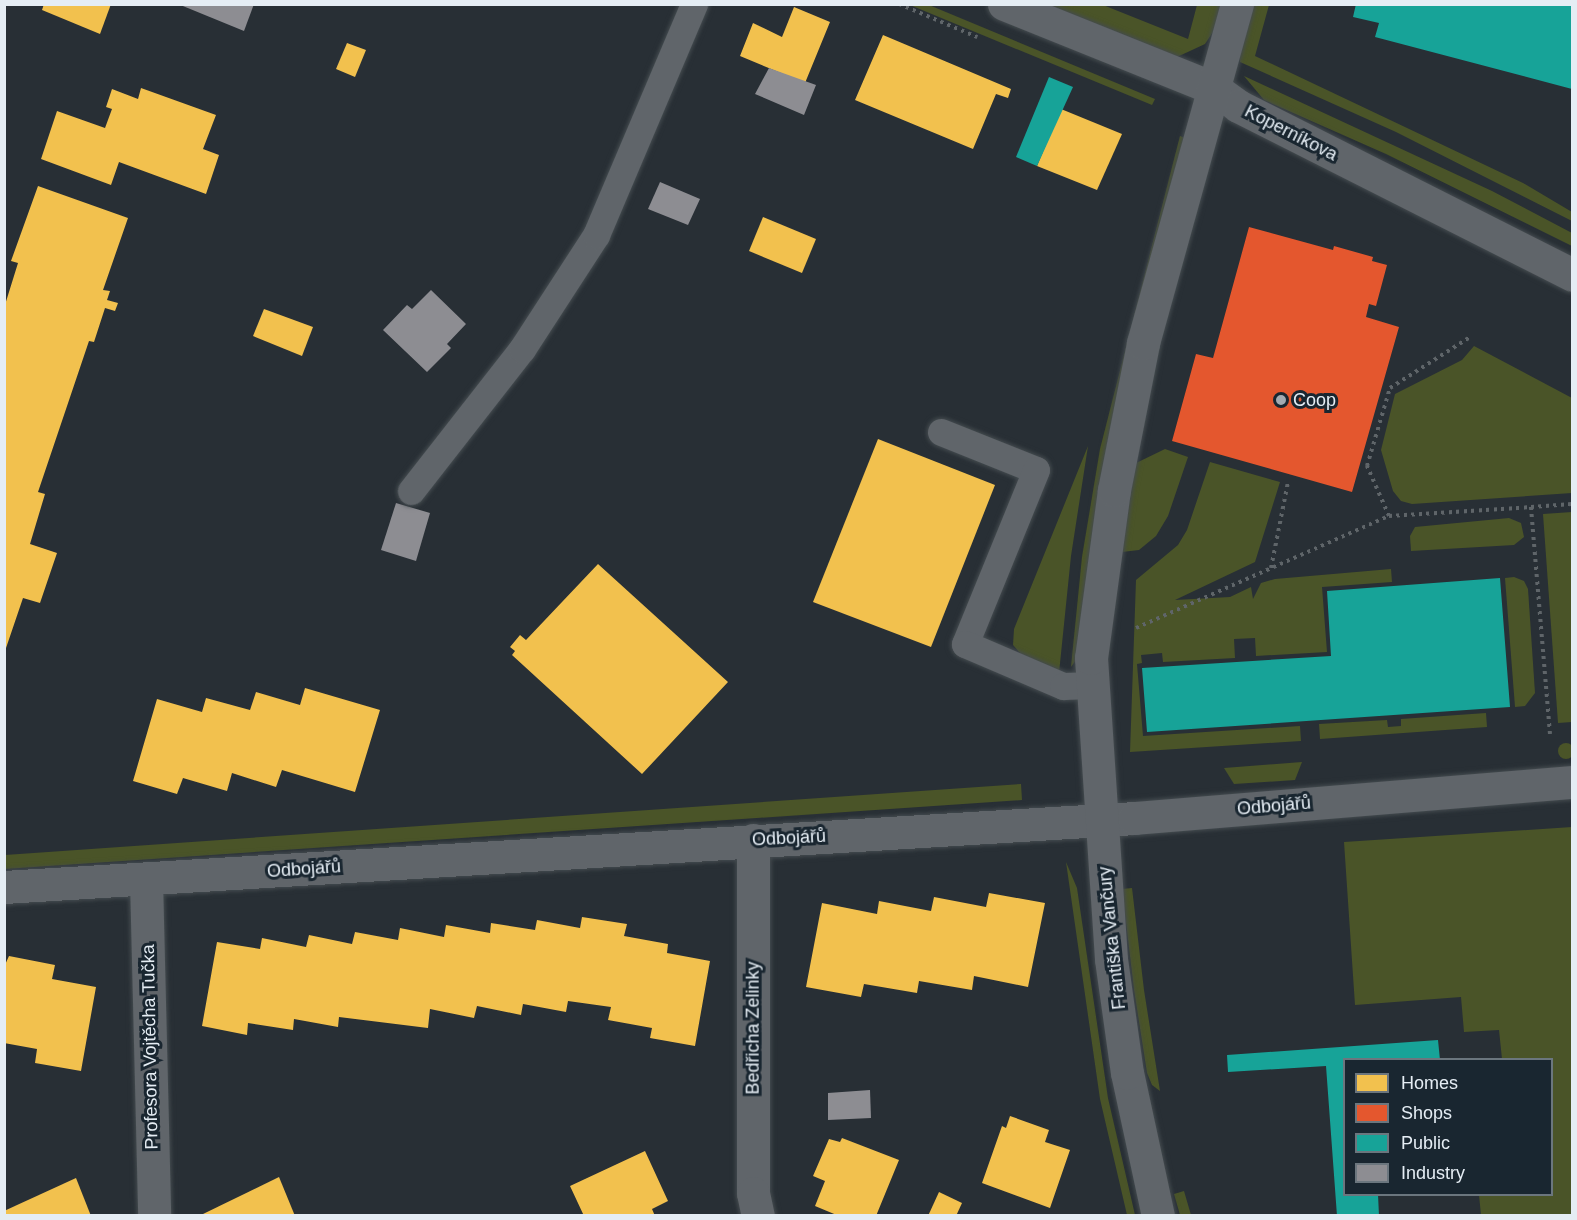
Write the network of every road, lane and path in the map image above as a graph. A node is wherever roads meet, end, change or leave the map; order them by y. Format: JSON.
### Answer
{"nodes":[{"id":1,"x":694,"y":4,"type":"edge"},
{"id":2,"x":1004,"y":4,"type":"edge"},
{"id":3,"x":1237,"y":4,"type":"edge"},
{"id":4,"x":1215,"y":89,"type":"junction"},
{"id":5,"x":1572,"y":275,"type":"edge"},
{"id":6,"x":1470,"y":337,"type":"dead end"},
{"id":7,"x":941,"y":432,"type":"dead end"},
{"id":8,"x":1288,"y":482,"type":"dead end"},
{"id":9,"x":411,"y":491,"type":"dead end"},
{"id":10,"x":1572,"y":504,"type":"edge"},
{"id":11,"x":1531,"y":507,"type":"junction"},
{"id":12,"x":1389,"y":516,"type":"junction"},
{"id":13,"x":1271,"y":569,"type":"junction"},
{"id":14,"x":1125,"y":633,"type":"dead end"},
{"id":15,"x":1092,"y":671,"type":"junction"},
{"id":16,"x":1550,"y":734,"type":"dead end"},
{"id":17,"x":1572,"y":782,"type":"edge"},
{"id":18,"x":1099,"y":820,"type":"junction"},
{"id":19,"x":753,"y":840,"type":"junction"},
{"id":20,"x":146,"y":879,"type":"junction"},
{"id":21,"x":4,"y":887,"type":"edge"},
{"id":22,"x":154,"y":1215,"type":"edge"},
{"id":23,"x":758,"y":1215,"type":"edge"},
{"id":24,"x":1158,"y":1215,"type":"edge"}],
"edges":[{"from":1,"to":9,"type":"lane"},
{"from":2,"to":4,"type":"street","name":"Koperníkova"},
{"from":3,"to":4,"type":"street","name":"Františka Vančury"},
{"from":4,"to":5,"type":"street","name":"Koperníkova"},
{"from":4,"to":15,"type":"street","name":"Františka Vančury"},
{"from":6,"to":12,"type":"path"},
{"from":7,"to":15,"type":"lane"},
{"from":8,"to":13,"type":"path"},
{"from":10,"to":11,"type":"path"},
{"from":11,"to":12,"type":"path"},
{"from":11,"to":16,"type":"path"},
{"from":12,"to":13,"type":"path"},
{"from":13,"to":14,"type":"path"},
{"from":15,"to":18,"type":"street","name":"Františka Vančury"},
{"from":17,"to":18,"type":"street","name":"Odbojářů"},
{"from":18,"to":19,"type":"street","name":"Odbojářů"},
{"from":18,"to":24,"type":"street","name":"Františka Vančury"},
{"from":19,"to":20,"type":"street","name":"Odbojářů"},
{"from":19,"to":23,"type":"street","name":"Bedřicha Zelinky"},
{"from":20,"to":21,"type":"street","name":"Odbojářů"},
{"from":20,"to":22,"type":"street","name":"Profesora Vojtěcha Tučka"}]}
